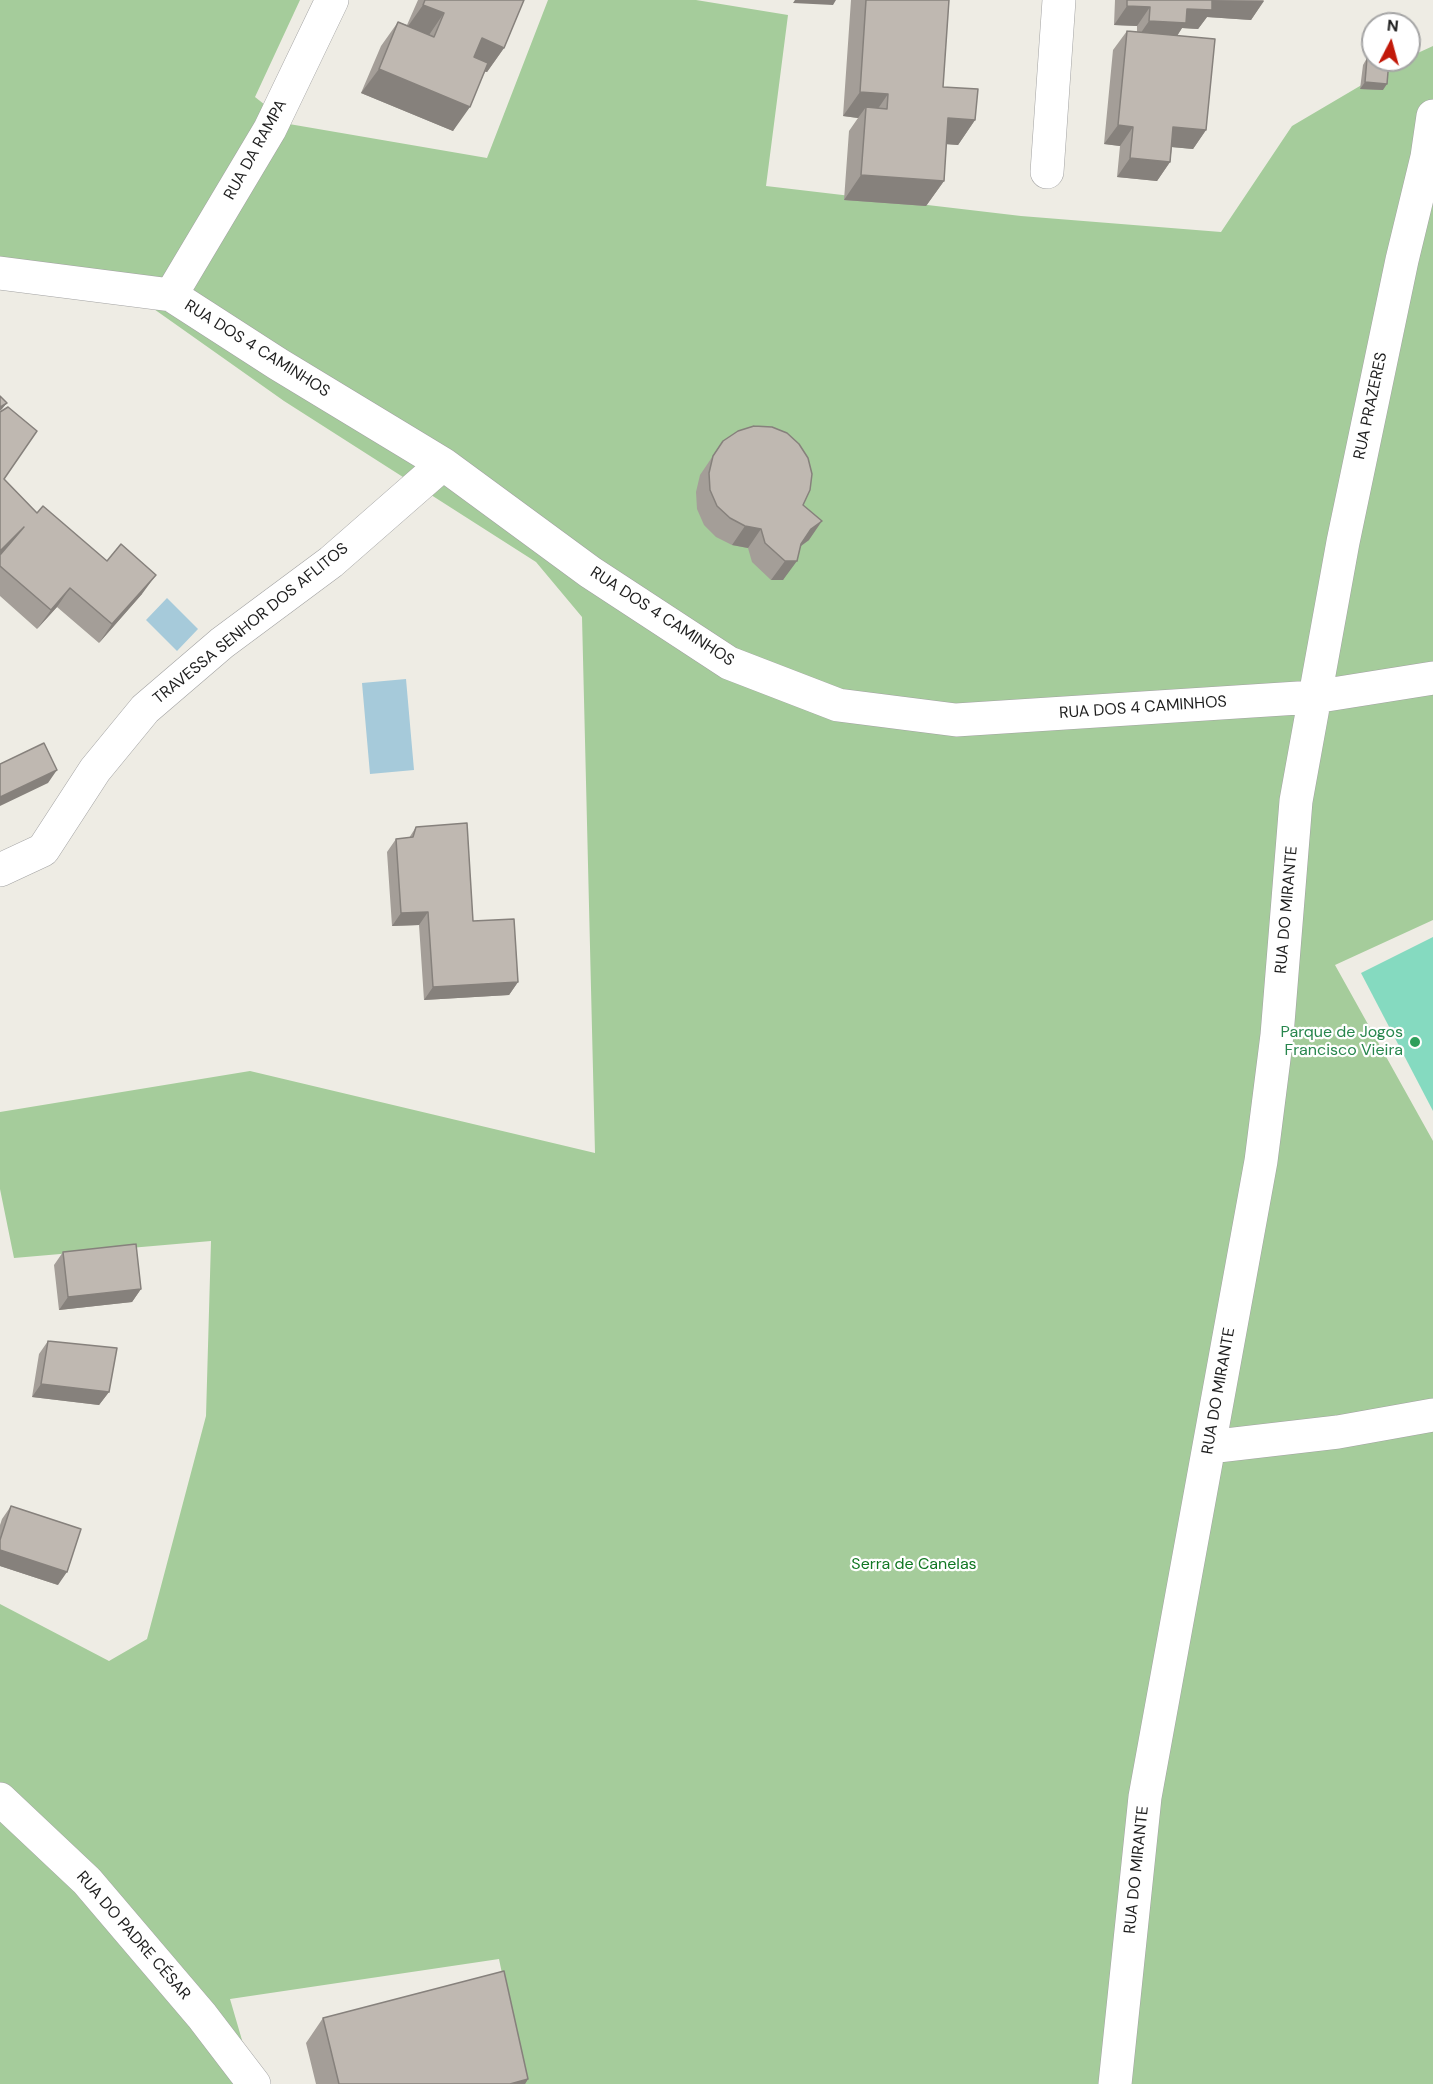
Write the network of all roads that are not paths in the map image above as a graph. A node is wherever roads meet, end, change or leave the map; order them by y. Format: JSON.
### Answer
{"nodes":[{"id":1,"x":332,"y":0,"type":"edge"},
{"id":2,"x":1059,"y":0,"type":"edge"},
{"id":3,"x":1433,"y":116,"type":"edge"},
{"id":4,"x":1047,"y":172,"type":"dead end"},
{"id":5,"x":0,"y":273,"type":"edge"},
{"id":6,"x":171,"y":295,"type":"junction"},
{"id":7,"x":443,"y":464,"type":"junction"},
{"id":8,"x":1433,"y":678,"type":"edge"},
{"id":9,"x":1314,"y":697,"type":"junction"},
{"id":10,"x":0,"y":870,"type":"edge"},
{"id":11,"x":1433,"y":1415,"type":"edge"},
{"id":12,"x":1209,"y":1447,"type":"junction"},
{"id":13,"x":0,"y":1798,"type":"edge"},
{"id":14,"x":255,"y":2084,"type":"edge"},
{"id":15,"x":1114,"y":2084,"type":"edge"}],
"edges":[{"from":1,"to":6,"type":"street","name":"RUA DA RAMPA"},
{"from":2,"to":4,"type":"street"},
{"from":3,"to":9,"type":"street","name":"RUA PRAZERES"},
{"from":5,"to":6,"type":"street","name":"RUA DOS 4 CAMINHOS"},
{"from":6,"to":7,"type":"street","name":"RUA DOS 4 CAMINHOS"},
{"from":7,"to":9,"type":"street","name":"RUA DOS 4 CAMINHOS"},
{"from":7,"to":10,"type":"street","name":"TRAVESSA SENHOR DOS AFLITOS"},
{"from":8,"to":9,"type":"street","name":"RUA DOS 4 CAMINHOS"},
{"from":9,"to":12,"type":"street","name":"RUA DO MIRANTE"},
{"from":11,"to":12,"type":"street"},
{"from":12,"to":15,"type":"street","name":"RUA DO MIRANTE"},
{"from":13,"to":14,"type":"street","name":"RUA DO PADRE CÉSAR"}]}
